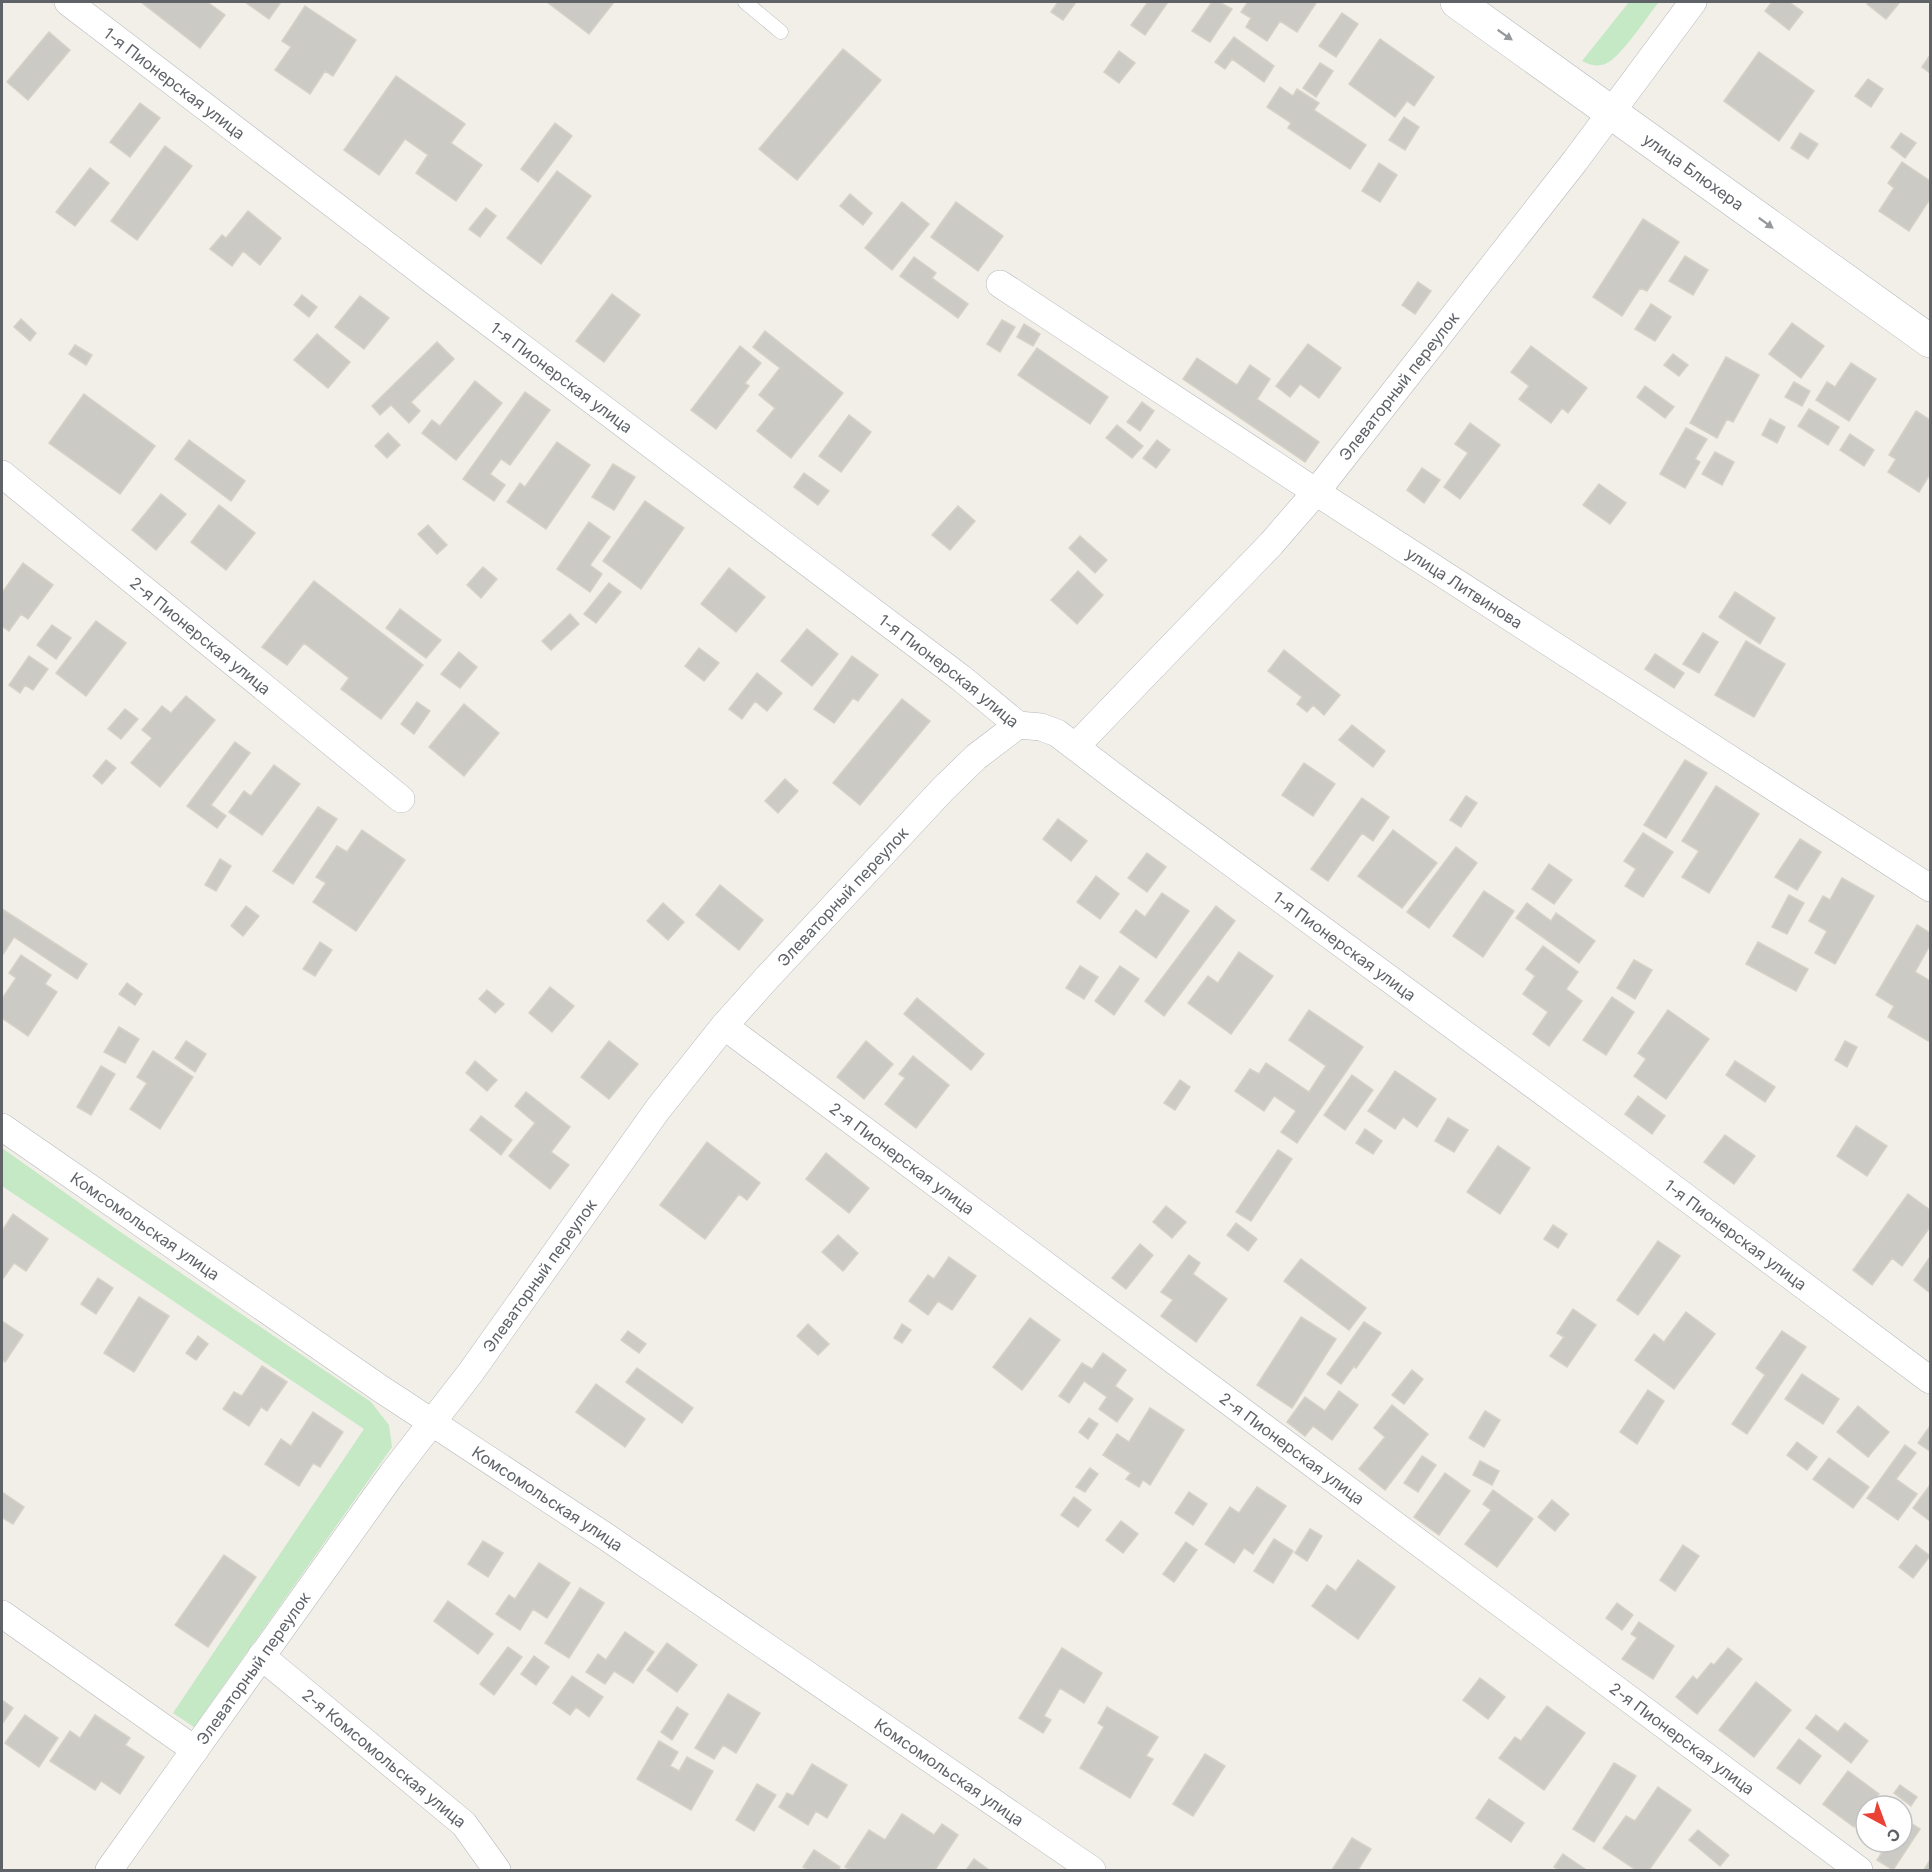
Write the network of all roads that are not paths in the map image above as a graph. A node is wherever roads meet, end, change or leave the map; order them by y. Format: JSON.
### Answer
{"nodes":[{"id":1,"x":68,"y":2,"type":"edge"},
{"id":2,"x":745,"y":2,"type":"edge"},
{"id":3,"x":1457,"y":2,"type":"edge"},
{"id":4,"x":1693,"y":2,"type":"edge"},
{"id":5,"x":781,"y":32,"type":"dead end"},
{"id":6,"x":1611,"y":111,"type":"junction"},
{"id":7,"x":1000,"y":284,"type":"dead end"},
{"id":8,"x":1930,"y":341,"type":"edge"},
{"id":9,"x":2,"y":474,"type":"edge"},
{"id":10,"x":1316,"y":492,"type":"junction"},
{"id":11,"x":1018,"y":725,"type":"junction"},
{"id":12,"x":1076,"y":746,"type":"junction"},
{"id":13,"x":401,"y":799,"type":"dead end"},
{"id":14,"x":1930,"y":888,"type":"edge"},
{"id":15,"x":724,"y":1026,"type":"junction"},
{"id":16,"x":2,"y":1127,"type":"edge"},
{"id":17,"x":1930,"y":1380,"type":"edge"},
{"id":18,"x":433,"y":1422,"type":"junction"},
{"id":19,"x":2,"y":1614,"type":"edge"},
{"id":20,"x":261,"y":1656,"type":"junction"},
{"id":21,"x":195,"y":1750,"type":"junction"},
{"id":22,"x":109,"y":1870,"type":"edge"},
{"id":23,"x":497,"y":1870,"type":"edge"},
{"id":24,"x":1092,"y":1870,"type":"edge"},
{"id":25,"x":1858,"y":1870,"type":"edge"}],
"edges":[{"from":1,"to":11,"type":"street","name":"1-я Пионерская улица"},
{"from":2,"to":5,"type":"lane"},
{"from":3,"to":6,"type":"street","name":"улица Блюхера","one_way":true},
{"from":4,"to":6,"type":"street","name":"Элеваторный переулок"},
{"from":6,"to":8,"type":"street","name":"улица Блюхера","one_way":true},
{"from":6,"to":10,"type":"street","name":"Элеваторный переулок"},
{"from":7,"to":10,"type":"street","name":"улица Литвинова"},
{"from":9,"to":13,"type":"street","name":"2-я Пионерская улица"},
{"from":10,"to":12,"type":"street","name":"Элеваторный переулок"},
{"from":10,"to":14,"type":"street","name":"улица Литвинова"},
{"from":11,"to":12,"type":"street","name":"1-я Пионерская улица"},
{"from":11,"to":15,"type":"street","name":"Элеваторный переулок"},
{"from":12,"to":17,"type":"street","name":"1-я Пионерская улица"},
{"from":15,"to":18,"type":"street","name":"Элеваторный переулок"},
{"from":15,"to":25,"type":"street","name":"2-я Пионерская улица"},
{"from":16,"to":18,"type":"street","name":"Комсомольская улица"},
{"from":18,"to":20,"type":"street","name":"Элеваторный переулок"},
{"from":18,"to":24,"type":"street","name":"Комсомольская улица"},
{"from":19,"to":21,"type":"street"},
{"from":20,"to":21,"type":"street","name":"Элеваторный переулок"},
{"from":20,"to":23,"type":"street","name":"2-я Комсомольская улица"},
{"from":21,"to":22,"type":"street","name":"Элеваторный переулок"}]}
